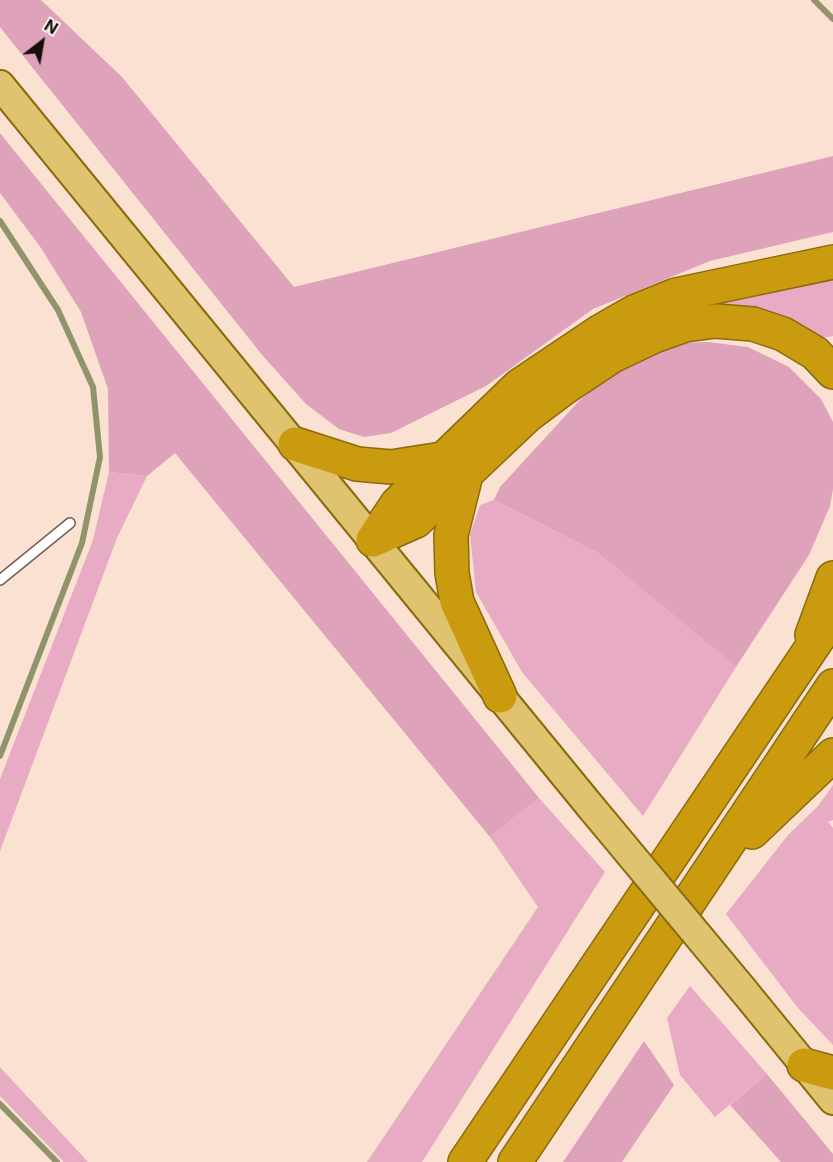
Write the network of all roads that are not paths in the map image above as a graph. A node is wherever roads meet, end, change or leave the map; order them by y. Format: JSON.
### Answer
{"nodes":[{"id":1,"x":0,"y":85,"type":"edge"},
{"id":2,"x":833,"y":262,"type":"edge"},
{"id":3,"x":824,"y":358,"type":"edge"},
{"id":4,"x":295,"y":444,"type":"junction"},
{"id":5,"x":454,"y":467,"type":"junction"},
{"id":6,"x":70,"y":523,"type":"dead end"},
{"id":7,"x":373,"y":540,"type":"junction"},
{"id":8,"x":833,"y":578,"type":"edge"},
{"id":9,"x":0,"y":580,"type":"edge"},
{"id":10,"x":833,"y":616,"type":"edge"},
{"id":11,"x":802,"y":663,"type":"junction"},
{"id":12,"x":833,"y":686,"type":"edge"},
{"id":13,"x":500,"y":696,"type":"junction"},
{"id":14,"x":833,"y":754,"type":"edge"},
{"id":15,"x":707,"y":874,"type":"junction"},
{"id":16,"x":819,"y":1069,"type":"edge"},
{"id":17,"x":833,"y":1100,"type":"edge"},
{"id":18,"x":465,"y":1162,"type":"edge"},
{"id":19,"x":515,"y":1162,"type":"edge"}],
"edges":[{"from":1,"to":4,"type":"main road"},
{"from":2,"to":5,"type":"highway"},
{"from":3,"to":5,"type":"highway"},
{"from":4,"to":5,"type":"highway"},
{"from":4,"to":7,"type":"main road"},
{"from":5,"to":7,"type":"highway"},
{"from":5,"to":13,"type":"highway"},
{"from":6,"to":9,"type":"lane"},
{"from":7,"to":13,"type":"main road"},
{"from":8,"to":11,"type":"highway"},
{"from":10,"to":11,"type":"highway"},
{"from":11,"to":18,"type":"highway"},
{"from":12,"to":15,"type":"highway"},
{"from":13,"to":16,"type":"main road","bridge":true},
{"from":14,"to":15,"type":"highway"},
{"from":15,"to":19,"type":"highway"},
{"from":16,"to":17,"type":"main road"}]}
